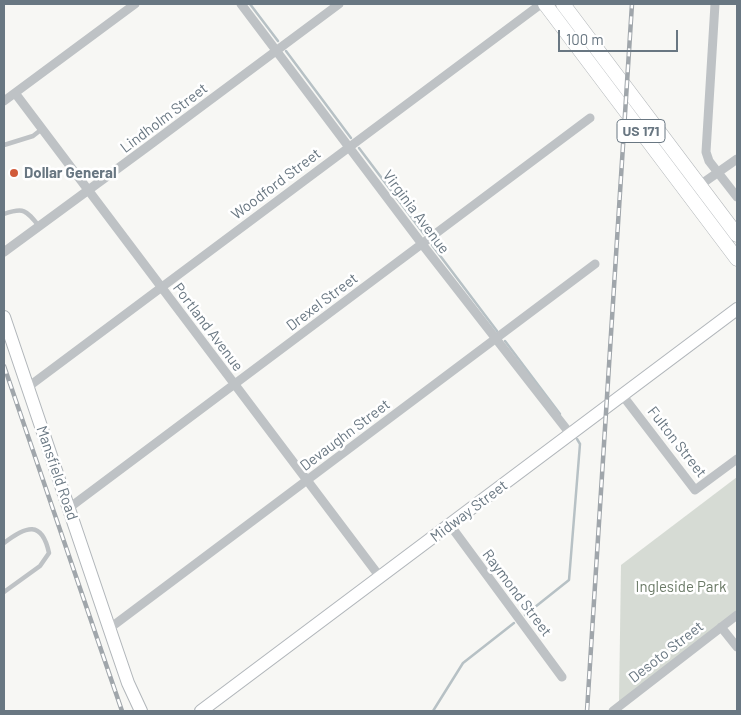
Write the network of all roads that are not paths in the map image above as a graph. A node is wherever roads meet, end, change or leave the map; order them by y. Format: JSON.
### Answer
{"nodes":[{"id":1,"x":135,"y":4,"type":"edge"},
{"id":2,"x":241,"y":4,"type":"edge"},
{"id":3,"x":339,"y":4,"type":"edge"},
{"id":4,"x":543,"y":4,"type":"edge"},
{"id":5,"x":563,"y":4,"type":"edge"},
{"id":6,"x":715,"y":4,"type":"edge"},
{"id":7,"x":276,"y":51,"type":"junction"},
{"id":8,"x":8,"y":96,"type":"edge"},
{"id":9,"x":590,"y":118,"type":"dead end"},
{"id":10,"x":42,"y":129,"type":"junction"},
{"id":11,"x":4,"y":145,"type":"edge"},
{"id":12,"x":350,"y":147,"type":"junction"},
{"id":13,"x":737,"y":159,"type":"edge"},
{"id":14,"x":718,"y":173,"type":"junction"},
{"id":15,"x":700,"y":186,"type":"junction"},
{"id":16,"x":88,"y":191,"type":"junction"},
{"id":17,"x":737,"y":197,"type":"edge"},
{"id":18,"x":4,"y":214,"type":"edge"},
{"id":19,"x":39,"y":226,"type":"junction"},
{"id":20,"x":737,"y":235,"type":"edge"},
{"id":21,"x":422,"y":244,"type":"junction"},
{"id":22,"x":4,"y":252,"type":"edge"},
{"id":23,"x":737,"y":259,"type":"edge"},
{"id":24,"x":595,"y":264,"type":"dead end"},
{"id":25,"x":161,"y":288,"type":"junction"},
{"id":26,"x":737,"y":309,"type":"edge"},
{"id":27,"x":4,"y":317,"type":"edge"},
{"id":28,"x":496,"y":340,"type":"junction"},
{"id":29,"x":234,"y":384,"type":"junction"},
{"id":30,"x":28,"y":387,"type":"junction"},
{"id":31,"x":623,"y":396,"type":"junction"},
{"id":32,"x":571,"y":435,"type":"junction"},
{"id":33,"x":737,"y":459,"type":"edge"},
{"id":34,"x":307,"y":481,"type":"junction"},
{"id":35,"x":69,"y":508,"type":"junction"},
{"id":36,"x":450,"y":526,"type":"junction"},
{"id":37,"x":4,"y":542,"type":"edge"},
{"id":38,"x":380,"y":577,"type":"junction"},
{"id":39,"x":4,"y":592,"type":"edge"},
{"id":40,"x":737,"y":615,"type":"edge"},
{"id":41,"x":721,"y":627,"type":"junction"},
{"id":42,"x":110,"y":628,"type":"junction"},
{"id":43,"x":737,"y":647,"type":"edge"},
{"id":44,"x":562,"y":677,"type":"dead end"},
{"id":45,"x":141,"y":711,"type":"edge"},
{"id":46,"x":150,"y":711,"type":"edge"},
{"id":47,"x":201,"y":711,"type":"edge"},
{"id":48,"x":613,"y":711,"type":"edge"}],
"edges":[{"from":1,"to":8,"type":"street"},
{"from":2,"to":7,"type":"street","name":"Virginia Avenue"},
{"from":3,"to":7,"type":"street","name":"Lindholm Street"},
{"from":4,"to":12,"type":"street","name":"Woodford Street"},
{"from":4,"to":23,"type":"main road","number":"US 171"},
{"from":5,"to":15,"type":"main road","number":"US 171"},
{"from":6,"to":14,"type":"street"},
{"from":7,"to":12,"type":"street","name":"Virginia Avenue"},
{"from":7,"to":16,"type":"street","name":"Lindholm Street"},
{"from":8,"to":10,"type":"street","name":"Portland Avenue"},
{"from":9,"to":21,"type":"street","name":"Drexel Street"},
{"from":10,"to":11,"type":"lane"},
{"from":10,"to":16,"type":"street","name":"Portland Avenue"},
{"from":12,"to":21,"type":"street","name":"Virginia Avenue"},
{"from":12,"to":25,"type":"street","name":"Woodford Street"},
{"from":13,"to":14,"type":"street"},
{"from":14,"to":15,"type":"street"},
{"from":14,"to":17,"type":"street"},
{"from":15,"to":20,"type":"main road","number":"US 171"},
{"from":16,"to":19,"type":"street","name":"Lindholm Street"},
{"from":16,"to":25,"type":"street","name":"Portland Avenue"},
{"from":18,"to":19,"type":"lane"},
{"from":19,"to":22,"type":"street","name":"Lindholm Street"},
{"from":21,"to":28,"type":"street","name":"Virginia Avenue"},
{"from":21,"to":29,"type":"street","name":"Drexel Street"},
{"from":24,"to":28,"type":"street","name":"Devaughn Street"},
{"from":25,"to":29,"type":"street","name":"Portland Avenue"},
{"from":25,"to":30,"type":"street","name":"Woodford Street"},
{"from":26,"to":31,"type":"street","name":"Midway Street"},
{"from":27,"to":30,"type":"street","name":"Mansfield Road"},
{"from":28,"to":32,"type":"street","name":"Virginia Avenue"},
{"from":28,"to":34,"type":"street","name":"Devaughn Street"},
{"from":29,"to":34,"type":"street","name":"Portland Avenue"},
{"from":29,"to":35,"type":"street","name":"Drexel Street"},
{"from":30,"to":35,"type":"street","name":"Mansfield Road"},
{"from":31,"to":32,"type":"street","name":"Midway Street"},
{"from":31,"to":33,"type":"street","name":"Fulton Street"},
{"from":32,"to":36,"type":"street","name":"Midway Street"},
{"from":34,"to":38,"type":"street","name":"Portland Avenue"},
{"from":34,"to":42,"type":"street","name":"Devaughn Street"},
{"from":35,"to":42,"type":"street","name":"Mansfield Road"},
{"from":36,"to":38,"type":"street","name":"Midway Street"},
{"from":36,"to":44,"type":"street","name":"Raymond Street"},
{"from":37,"to":39,"type":"lane"},
{"from":38,"to":47,"type":"street","name":"Midway Street"},
{"from":40,"to":41,"type":"street","name":"Desoto Street"},
{"from":41,"to":43,"type":"street"},
{"from":41,"to":48,"type":"street","name":"Desoto Street"},
{"from":42,"to":45,"type":"street","name":"Mansfield Road"},
{"from":42,"to":46,"type":"street","name":"Mansfield Road"}]}
